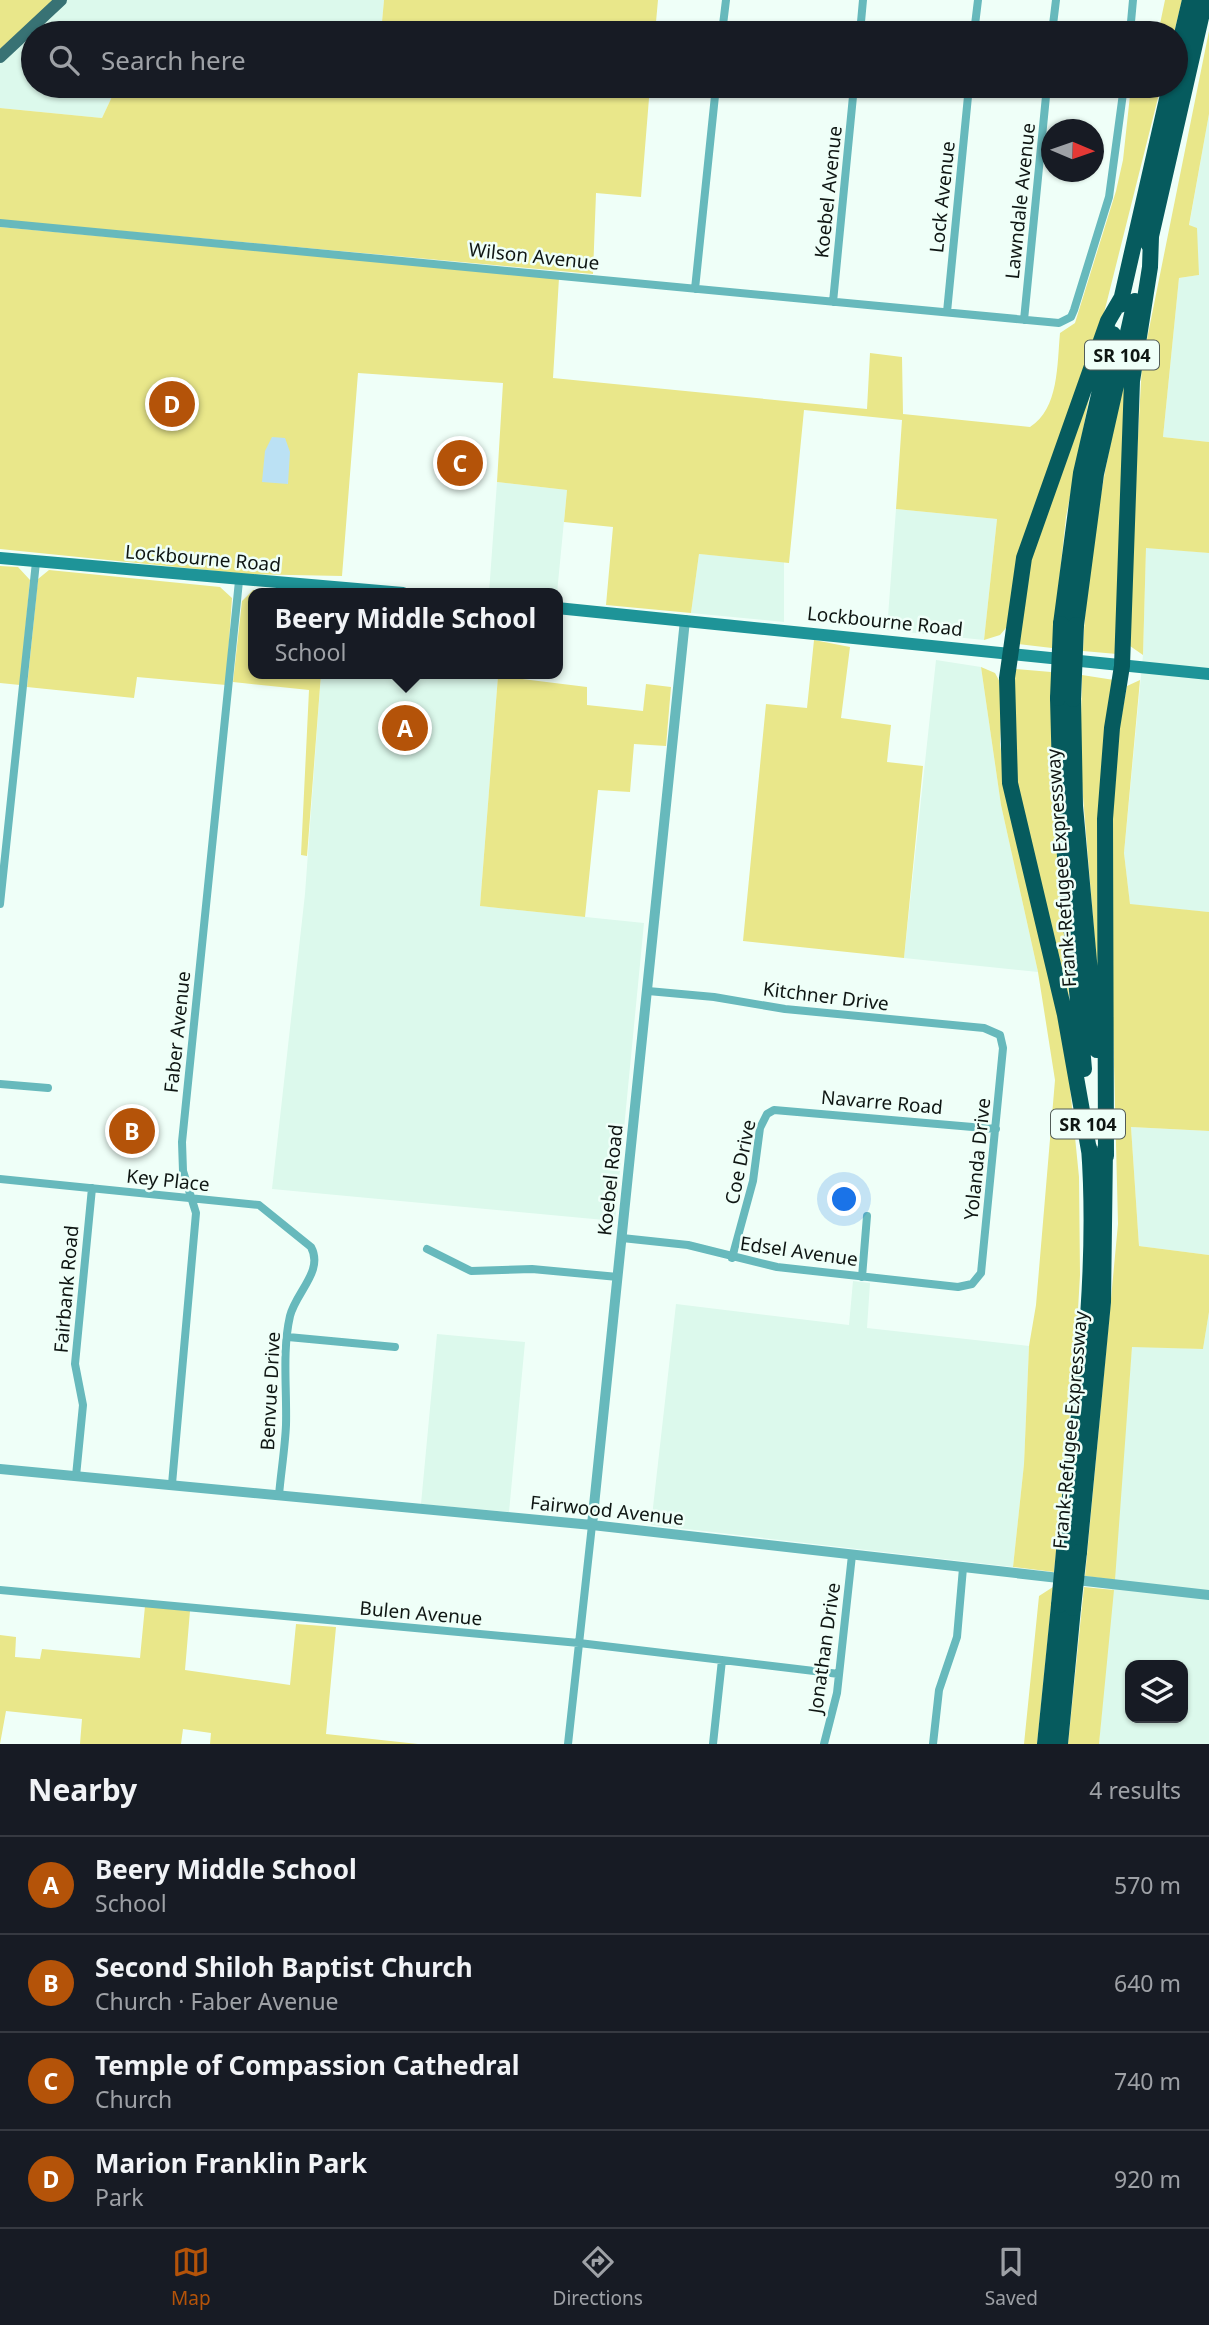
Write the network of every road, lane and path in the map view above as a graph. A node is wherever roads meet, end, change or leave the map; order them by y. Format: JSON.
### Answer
{"nodes":[{"id":1,"x":61,"y":0,"type":"edge"},
{"id":2,"x":726,"y":0,"type":"edge"},
{"id":3,"x":863,"y":0,"type":"edge"},
{"id":4,"x":978,"y":0,"type":"edge"},
{"id":5,"x":1056,"y":0,"type":"edge"},
{"id":6,"x":1133,"y":0,"type":"edge"},
{"id":7,"x":1190,"y":0,"type":"edge"},
{"id":8,"x":1205,"y":0,"type":"edge"},
{"id":9,"x":39,"y":21,"type":"edge"},
{"id":10,"x":723,"y":21,"type":"edge"},
{"id":11,"x":861,"y":21,"type":"edge"},
{"id":12,"x":975,"y":21,"type":"edge"},
{"id":13,"x":1053,"y":21,"type":"edge"},
{"id":14,"x":1131,"y":21,"type":"edge"},
{"id":15,"x":1185,"y":21,"type":"edge"},
{"id":16,"x":21,"y":37,"type":"edge"},
{"id":17,"x":0,"y":57,"type":"edge"},
{"id":18,"x":1188,"y":75,"type":"edge"},
{"id":19,"x":715,"y":98,"type":"edge"},
{"id":20,"x":853,"y":98,"type":"edge"},
{"id":21,"x":968,"y":98,"type":"edge"},
{"id":22,"x":1046,"y":98,"type":"edge"},
{"id":23,"x":1122,"y":98,"type":"edge"},
{"id":24,"x":1167,"y":98,"type":"edge"},
{"id":25,"x":1183,"y":98,"type":"edge"},
{"id":26,"x":0,"y":223,"type":"edge"},
{"id":27,"x":1151,"y":237,"type":"junction"},
{"id":28,"x":695,"y":289,"type":"junction"},
{"id":29,"x":1122,"y":297,"type":"junction"},
{"id":30,"x":833,"y":302,"type":"junction"},
{"id":31,"x":947,"y":312,"type":"junction"},
{"id":32,"x":1024,"y":320,"type":"junction"},
{"id":33,"x":0,"y":558,"type":"edge"},
{"id":34,"x":36,"y":562,"type":"junction"},
{"id":35,"x":239,"y":581,"type":"junction"},
{"id":36,"x":335,"y":588,"type":"edge"},
{"id":37,"x":563,"y":609,"type":"edge"},
{"id":38,"x":685,"y":620,"type":"junction"},
{"id":39,"x":1069,"y":625,"type":"junction"},
{"id":40,"x":1010,"y":655,"type":"junction"},
{"id":41,"x":1122,"y":666,"type":"junction"},
{"id":42,"x":1209,"y":674,"type":"edge"},
{"id":43,"x":0,"y":904,"type":"edge"},
{"id":44,"x":648,"y":991,"type":"junction"},
{"id":45,"x":1000,"y":1035,"type":"joint"},
{"id":46,"x":0,"y":1084,"type":"edge"},
{"id":47,"x":48,"y":1088,"type":"dead end"},
{"id":48,"x":767,"y":1114,"type":"joint"},
{"id":49,"x":996,"y":1129,"type":"junction"},
{"id":50,"x":1098,"y":1156,"type":"junction"},
{"id":51,"x":0,"y":1180,"type":"edge"},
{"id":52,"x":92,"y":1188,"type":"junction"},
{"id":53,"x":193,"y":1198,"type":"junction"},
{"id":54,"x":867,"y":1216,"type":"dead end"},
{"id":55,"x":622,"y":1238,"type":"junction"},
{"id":56,"x":427,"y":1249,"type":"dead end"},
{"id":57,"x":315,"y":1254,"type":"joint"},
{"id":58,"x":732,"y":1258,"type":"junction"},
{"id":59,"x":618,"y":1277,"type":"junction"},
{"id":60,"x":862,"y":1277,"type":"junction"},
{"id":61,"x":972,"y":1284,"type":"joint"},
{"id":62,"x":288,"y":1337,"type":"junction"},
{"id":63,"x":395,"y":1347,"type":"dead end"},
{"id":64,"x":0,"y":1469,"type":"edge"},
{"id":65,"x":76,"y":1476,"type":"junction"},
{"id":66,"x":172,"y":1484,"type":"junction"},
{"id":67,"x":279,"y":1495,"type":"junction"},
{"id":68,"x":592,"y":1525,"type":"junction"},
{"id":69,"x":852,"y":1555,"type":"junction"},
{"id":70,"x":963,"y":1568,"type":"junction"},
{"id":71,"x":0,"y":1590,"type":"edge"},
{"id":72,"x":1209,"y":1595,"type":"edge"},
{"id":73,"x":1066,"y":1606,"type":"junction"},
{"id":74,"x":579,"y":1643,"type":"junction"},
{"id":75,"x":722,"y":1660,"type":"junction"},
{"id":76,"x":839,"y":1674,"type":"junction"},
{"id":77,"x":568,"y":1744,"type":"edge"},
{"id":78,"x":713,"y":1744,"type":"edge"},
{"id":79,"x":824,"y":1744,"type":"edge"},
{"id":80,"x":933,"y":1744,"type":"edge"},
{"id":81,"x":1045,"y":1744,"type":"edge"},
{"id":82,"x":1060,"y":1744,"type":"edge"}],
"edges":[{"from":1,"to":9,"type":"main road"},
{"from":2,"to":10,"type":"street"},
{"from":3,"to":11,"type":"street"},
{"from":4,"to":12,"type":"street"},
{"from":5,"to":13,"type":"street"},
{"from":6,"to":14,"type":"street"},
{"from":7,"to":15,"type":"highway"},
{"from":8,"to":18,"type":"highway","name":"Frank-Refugee Expressway","number":"SR 104"},
{"from":16,"to":17,"type":"main road"},
{"from":19,"to":28,"type":"street"},
{"from":20,"to":30,"type":"street","name":"Koebel Avenue"},
{"from":21,"to":31,"type":"street","name":"Lock Avenue"},
{"from":22,"to":32,"type":"street","name":"Lawndale Avenue"},
{"from":23,"to":32,"type":"street","name":"Wilson Avenue"},
{"from":24,"to":29,"type":"highway","name":"Frank-Refugee Expressway","number":"SR 104"},
{"from":25,"to":27,"type":"highway","name":"Frank-Refugee Expressway","number":"SR 104"},
{"from":26,"to":28,"type":"street","name":"Wilson Avenue"},
{"from":27,"to":39,"type":"highway","name":"Frank-Refugee Expressway","number":"SR 104"},
{"from":27,"to":41,"type":"highway"},
{"from":28,"to":30,"type":"street","name":"Wilson Avenue"},
{"from":29,"to":39,"type":"highway","name":"Frank-Refugee Expressway","number":"SR 104"},
{"from":29,"to":40,"type":"highway"},
{"from":30,"to":31,"type":"street","name":"Wilson Avenue"},
{"from":31,"to":32,"type":"street","name":"Wilson Avenue"},
{"from":33,"to":34,"type":"main road","name":"Lockbourne Road"},
{"from":34,"to":35,"type":"main road","name":"Lockbourne Road"},
{"from":34,"to":43,"type":"street"},
{"from":35,"to":36,"type":"main road","name":"Lockbourne Road"},
{"from":35,"to":53,"type":"street","name":"Faber Avenue"},
{"from":37,"to":38,"type":"main road","name":"Lockbourne Road"},
{"from":38,"to":40,"type":"main road","name":"Lockbourne Road"},
{"from":38,"to":44,"type":"street","name":"Koebel Road"},
{"from":39,"to":50,"type":"highway","name":"Frank-Refugee Expressway","number":"SR 104","bridge":true},
{"from":40,"to":41,"type":"main road","name":"Lockbourne Road"},
{"from":40,"to":50,"type":"highway"},
{"from":41,"to":42,"type":"main road","name":"Lockbourne Road"},
{"from":41,"to":50,"type":"highway"},
{"from":44,"to":45,"type":"street","name":"Kitchner Drive"},
{"from":44,"to":55,"type":"street","name":"Koebel Road"},
{"from":45,"to":49,"type":"street","name":"Yolanda Drive"},
{"from":46,"to":47,"type":"street"},
{"from":48,"to":49,"type":"street","name":"Navarre Road"},
{"from":48,"to":58,"type":"street","name":"Coe Drive"},
{"from":49,"to":61,"type":"street","name":"Yolanda Drive"},
{"from":50,"to":73,"type":"highway","name":"Frank-Refugee Expressway","number":"SR 104","bridge":true},
{"from":51,"to":52,"type":"street","name":"Key Place"},
{"from":52,"to":53,"type":"street","name":"Key Place"},
{"from":52,"to":65,"type":"street","name":"Fairbank Road"},
{"from":53,"to":57,"type":"street","name":"Key Place"},
{"from":53,"to":66,"type":"street","name":"Faber Avenue"},
{"from":54,"to":60,"type":"street"},
{"from":55,"to":58,"type":"street","name":"Edsel Avenue"},
{"from":55,"to":59,"type":"street","name":"Koebel Road"},
{"from":56,"to":59,"type":"street"},
{"from":57,"to":62,"type":"street","name":"Benvue Drive"},
{"from":58,"to":60,"type":"street","name":"Edsel Avenue"},
{"from":59,"to":68,"type":"street","name":"Koebel Road"},
{"from":60,"to":61,"type":"street","name":"Edsel Avenue"},
{"from":62,"to":63,"type":"street"},
{"from":62,"to":67,"type":"street","name":"Benvue Drive"},
{"from":64,"to":65,"type":"street","name":"Fairwood Avenue"},
{"from":65,"to":66,"type":"street","name":"Fairwood Avenue"},
{"from":66,"to":67,"type":"street","name":"Fairwood Avenue"},
{"from":67,"to":68,"type":"street","name":"Fairwood Avenue"},
{"from":68,"to":69,"type":"street","name":"Fairwood Avenue"},
{"from":68,"to":74,"type":"street","name":"Koebel Road"},
{"from":69,"to":70,"type":"street","name":"Fairwood Avenue"},
{"from":69,"to":76,"type":"street","name":"Jonathan Drive"},
{"from":70,"to":72,"type":"street","name":"Fairwood Avenue"},
{"from":70,"to":80,"type":"street"},
{"from":71,"to":74,"type":"street","name":"Bulen Avenue"},
{"from":73,"to":81,"type":"highway","name":"Frank-Refugee Expressway","number":"SR 104"},
{"from":73,"to":82,"type":"highway","name":"Frank-Refugee Expressway","number":"SR 104"},
{"from":74,"to":75,"type":"street","name":"Bulen Avenue"},
{"from":74,"to":77,"type":"street","name":"Koebel Road"},
{"from":75,"to":76,"type":"street","name":"Bulen Avenue"},
{"from":75,"to":78,"type":"street"},
{"from":76,"to":79,"type":"street","name":"Jonathan Drive"}]}
